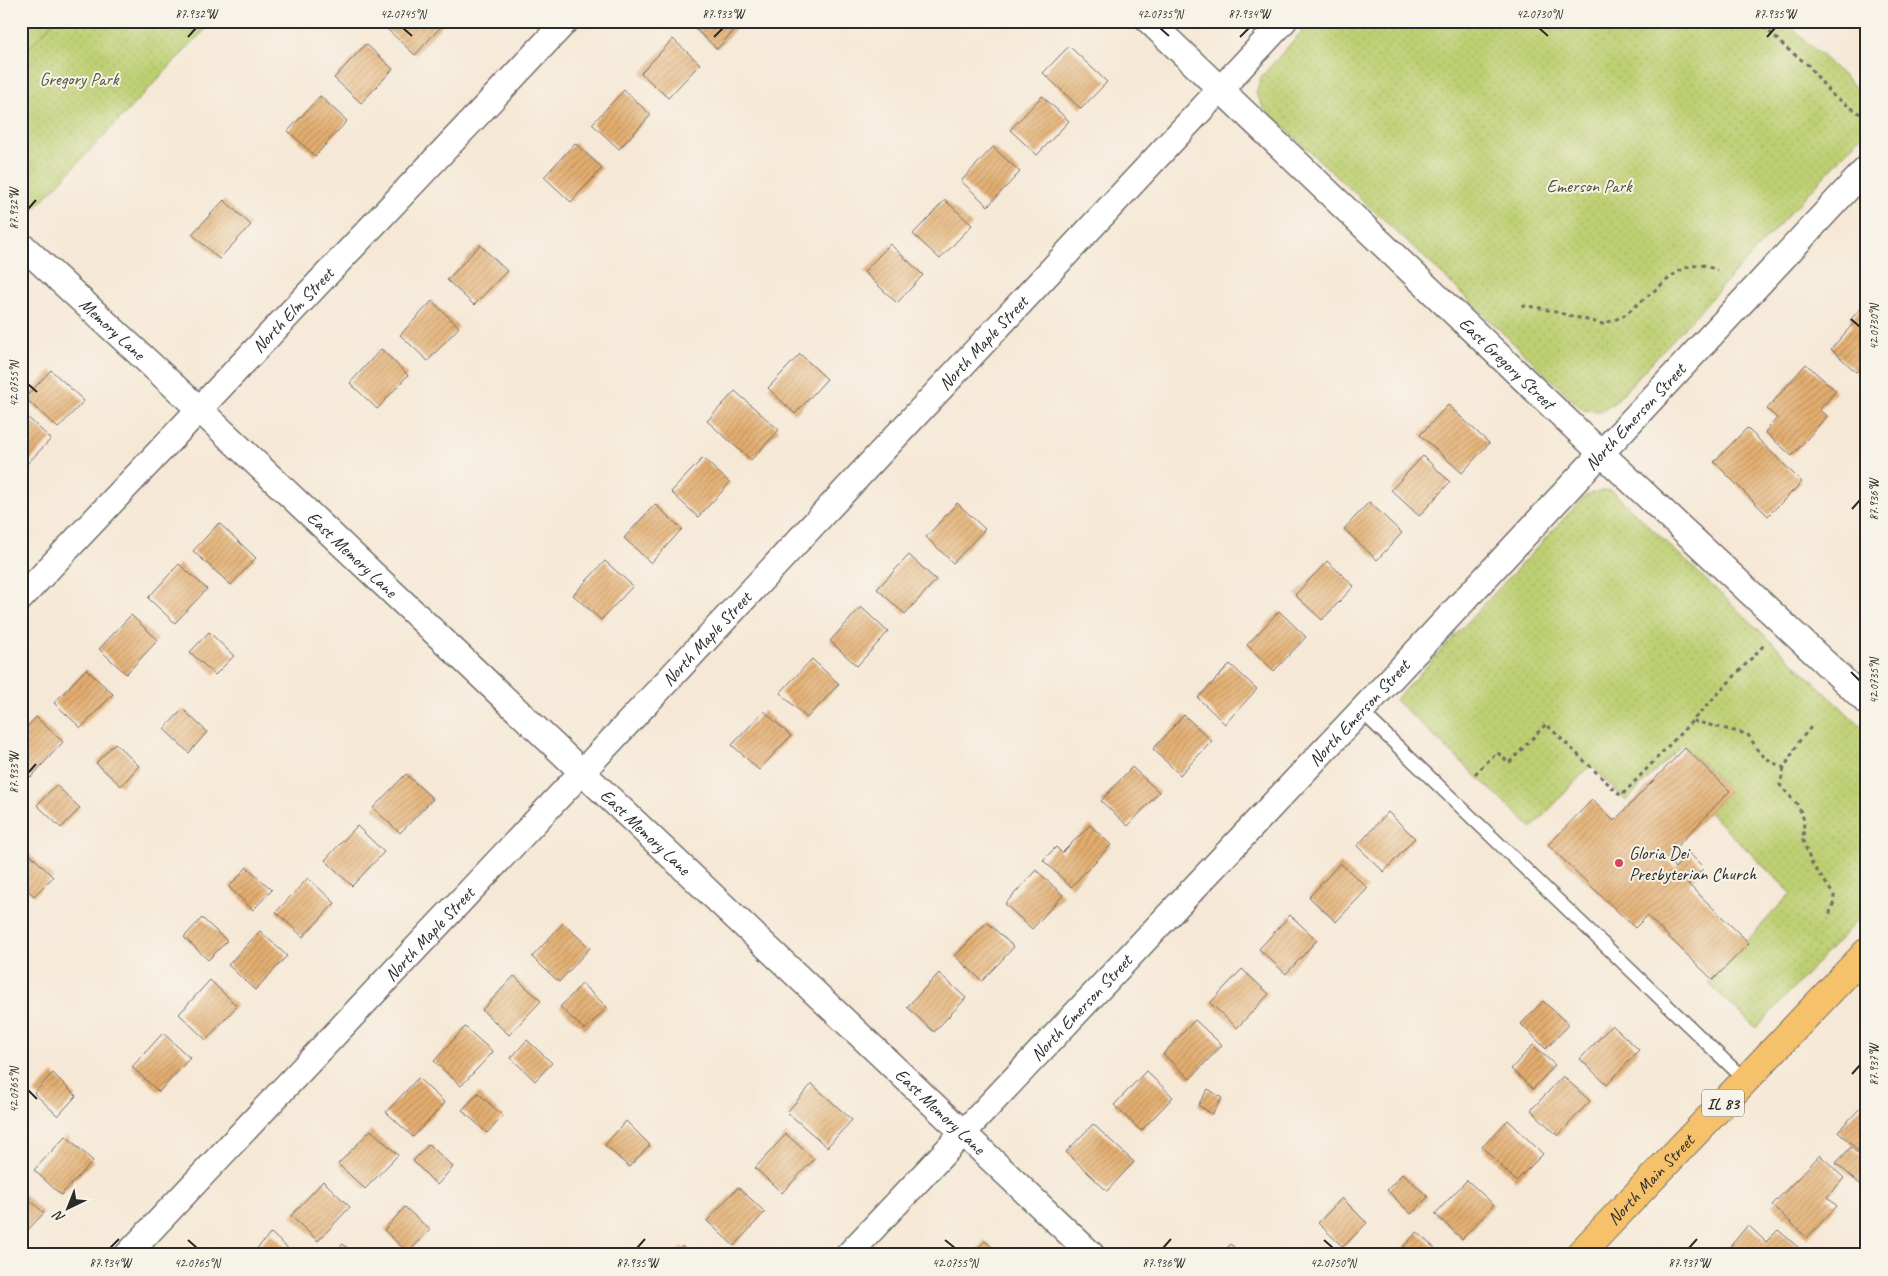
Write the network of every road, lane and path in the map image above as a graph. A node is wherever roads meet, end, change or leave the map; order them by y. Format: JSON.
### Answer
{"nodes":[{"id":1,"x":566,"y":21,"type":"edge"},
{"id":2,"x":1149,"y":21,"type":"edge"},
{"id":3,"x":1284,"y":21,"type":"edge"},
{"id":4,"x":1758,"y":21,"type":"edge"},
{"id":5,"x":1221,"y":89,"type":"junction"},
{"id":6,"x":1862,"y":115,"type":"dead end"},
{"id":7,"x":1867,"y":168,"type":"edge"},
{"id":8,"x":25,"y":248,"type":"dead end"},
{"id":9,"x":1718,"y":270,"type":"dead end"},
{"id":10,"x":1522,"y":306,"type":"dead end"},
{"id":11,"x":200,"y":410,"type":"junction"},
{"id":12,"x":1601,"y":453,"type":"junction"},
{"id":13,"x":21,"y":598,"type":"edge"},
{"id":14,"x":1769,"y":640,"type":"dead end"},
{"id":15,"x":1867,"y":702,"type":"edge"},
{"id":16,"x":1361,"y":711,"type":"junction"},
{"id":17,"x":1693,"y":721,"type":"junction"},
{"id":18,"x":1812,"y":726,"type":"dead end"},
{"id":19,"x":1784,"y":768,"type":"junction"},
{"id":20,"x":582,"y":772,"type":"junction"},
{"id":21,"x":1474,"y":774,"type":"dead end"},
{"id":22,"x":1828,"y":918,"type":"dead end"},
{"id":23,"x":1867,"y":952,"type":"edge"},
{"id":24,"x":1745,"y":1080,"type":"junction"},
{"id":25,"x":963,"y":1131,"type":"junction"},
{"id":26,"x":127,"y":1255,"type":"edge"},
{"id":27,"x":848,"y":1255,"type":"edge"},
{"id":28,"x":1092,"y":1255,"type":"edge"},
{"id":29,"x":1579,"y":1255,"type":"edge"}],
"edges":[{"from":1,"to":11,"type":"street","name":"North Elm Street"},
{"from":2,"to":5,"type":"street","name":"East Gregory Street"},
{"from":3,"to":5,"type":"street","name":"North Maple Street"},
{"from":4,"to":6,"type":"path"},
{"from":5,"to":12,"type":"street","name":"East Gregory Street"},
{"from":5,"to":20,"type":"street","name":"North Maple Street"},
{"from":7,"to":12,"type":"street","name":"North Emerson Street"},
{"from":8,"to":11,"type":"street","name":"Memory Lane"},
{"from":9,"to":10,"type":"path"},
{"from":11,"to":13,"type":"street","name":"North Elm Street"},
{"from":11,"to":20,"type":"street","name":"East Memory Lane"},
{"from":12,"to":15,"type":"street","name":"East Gregory Street"},
{"from":12,"to":16,"type":"street","name":"North Emerson Street"},
{"from":14,"to":17,"type":"path"},
{"from":16,"to":24,"type":"lane"},
{"from":16,"to":25,"type":"street","name":"North Emerson Street"},
{"from":17,"to":19,"type":"path"},
{"from":17,"to":21,"type":"path"},
{"from":18,"to":19,"type":"path"},
{"from":19,"to":22,"type":"path"},
{"from":20,"to":25,"type":"street","name":"East Memory Lane"},
{"from":20,"to":26,"type":"street","name":"North Maple Street"},
{"from":23,"to":24,"type":"main road","name":"North Main Street","number":"IL 83"},
{"from":24,"to":29,"type":"main road","name":"North Main Street","number":"IL 83"},
{"from":25,"to":27,"type":"street","name":"North Emerson Street"},
{"from":25,"to":28,"type":"street","name":"East Memory Lane"}]}
